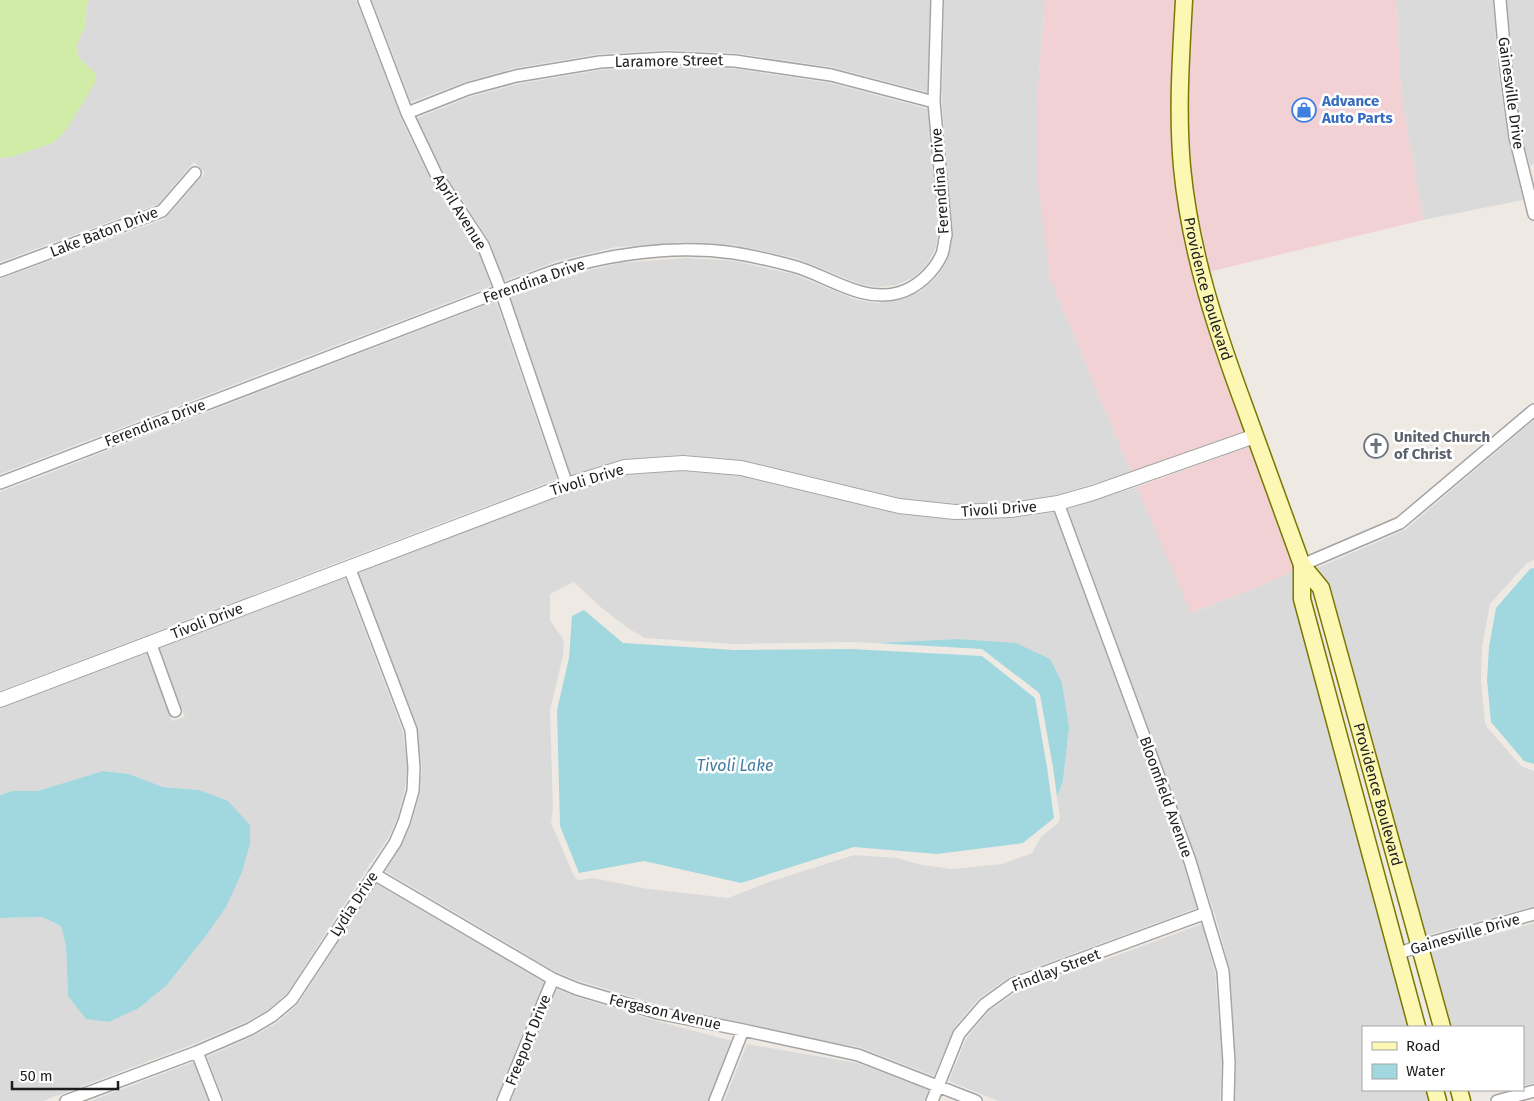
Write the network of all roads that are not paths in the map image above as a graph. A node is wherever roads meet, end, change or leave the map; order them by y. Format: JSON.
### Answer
{"nodes":[{"id":1,"x":364,"y":0,"type":"edge"},
{"id":2,"x":937,"y":0,"type":"edge"},
{"id":3,"x":1184,"y":0,"type":"edge"},
{"id":4,"x":1500,"y":0,"type":"edge"},
{"id":5,"x":934,"y":102,"type":"junction"},
{"id":6,"x":407,"y":113,"type":"junction"},
{"id":7,"x":195,"y":173,"type":"dead end"},
{"id":8,"x":1529,"y":174,"type":"edge"},
{"id":9,"x":1534,"y":214,"type":"edge"},
{"id":10,"x":0,"y":271,"type":"edge"},
{"id":11,"x":500,"y":291,"type":"junction"},
{"id":12,"x":1534,"y":410,"type":"edge"},
{"id":13,"x":1255,"y":436,"type":"junction"},
{"id":14,"x":0,"y":483,"type":"edge"},
{"id":15,"x":567,"y":485,"type":"junction"},
{"id":16,"x":1058,"y":503,"type":"junction"},
{"id":17,"x":1302,"y":565,"type":"junction"},
{"id":18,"x":349,"y":567,"type":"junction"},
{"id":19,"x":150,"y":642,"type":"junction"},
{"id":20,"x":0,"y":700,"type":"edge"},
{"id":21,"x":176,"y":711,"type":"dead end"},
{"id":22,"x":374,"y":874,"type":"junction"},
{"id":23,"x":1206,"y":914,"type":"junction"},
{"id":24,"x":1534,"y":914,"type":"edge"},
{"id":25,"x":1419,"y":946,"type":"junction"},
{"id":26,"x":1397,"y":954,"type":"junction"},
{"id":27,"x":553,"y":979,"type":"junction"},
{"id":28,"x":1418,"y":1026,"type":"edge"},
{"id":29,"x":1442,"y":1026,"type":"edge"},
{"id":30,"x":743,"y":1030,"type":"junction"},
{"id":31,"x":198,"y":1052,"type":"junction"},
{"id":32,"x":939,"y":1085,"type":"junction"},
{"id":33,"x":1534,"y":1091,"type":"edge"},
{"id":34,"x":66,"y":1101,"type":"edge"},
{"id":35,"x":216,"y":1101,"type":"edge"},
{"id":36,"x":503,"y":1101,"type":"edge"},
{"id":37,"x":715,"y":1101,"type":"edge"},
{"id":38,"x":932,"y":1101,"type":"edge"},
{"id":39,"x":976,"y":1101,"type":"edge"},
{"id":40,"x":1228,"y":1101,"type":"edge"},
{"id":41,"x":1497,"y":1101,"type":"edge"}],
"edges":[{"from":1,"to":6,"type":"street","name":"April Avenue"},
{"from":2,"to":5,"type":"street","name":"Ferendina Drive"},
{"from":3,"to":13,"type":"main road","name":"Providence Boulevard"},
{"from":4,"to":8,"type":"street","name":"Gainesville Drive"},
{"from":5,"to":6,"type":"street","name":"Laramore Street"},
{"from":5,"to":11,"type":"street","name":"Ferendina Drive"},
{"from":6,"to":11,"type":"street","name":"April Avenue"},
{"from":7,"to":10,"type":"street","name":"Lake Baton Drive"},
{"from":8,"to":9,"type":"street","name":"Gainesville Drive"},
{"from":11,"to":14,"type":"street","name":"Ferendina Drive"},
{"from":11,"to":15,"type":"street","name":"April Avenue"},
{"from":12,"to":17,"type":"street"},
{"from":13,"to":16,"type":"street","name":"Tivoli Drive"},
{"from":13,"to":17,"type":"main road","name":"Providence Boulevard"},
{"from":15,"to":16,"type":"street","name":"Tivoli Drive"},
{"from":15,"to":18,"type":"street","name":"Tivoli Drive"},
{"from":16,"to":23,"type":"street","name":"Bloomfield Avenue"},
{"from":17,"to":25,"type":"main road","name":"Providence Boulevard"},
{"from":17,"to":26,"type":"main road","name":"Providence Boulevard"},
{"from":18,"to":19,"type":"street","name":"Tivoli Drive"},
{"from":18,"to":22,"type":"street","name":"Lydia Drive"},
{"from":19,"to":20,"type":"street","name":"Tivoli Drive"},
{"from":19,"to":21,"type":"street"},
{"from":22,"to":27,"type":"street","name":"Fergason Avenue"},
{"from":22,"to":31,"type":"street","name":"Lydia Drive"},
{"from":23,"to":32,"type":"street","name":"Findlay Street"},
{"from":23,"to":40,"type":"street","name":"Bloomfield Avenue"},
{"from":24,"to":25,"type":"street","name":"Gainesville Drive"},
{"from":25,"to":26,"type":"street","name":"Gainesville Drive"},
{"from":25,"to":29,"type":"main road","name":"Providence Boulevard"},
{"from":26,"to":28,"type":"main road","name":"Providence Boulevard"},
{"from":27,"to":30,"type":"street","name":"Fergason Avenue"},
{"from":27,"to":36,"type":"street","name":"Freeport Drive"},
{"from":30,"to":32,"type":"street","name":"Fergason Avenue"},
{"from":30,"to":37,"type":"street"},
{"from":31,"to":34,"type":"street","name":"Lydia Drive"},
{"from":31,"to":35,"type":"street"},
{"from":32,"to":38,"type":"street","name":"Findlay Street"},
{"from":32,"to":39,"type":"street","name":"Fergason Avenue"},
{"from":33,"to":41,"type":"street"}]}
